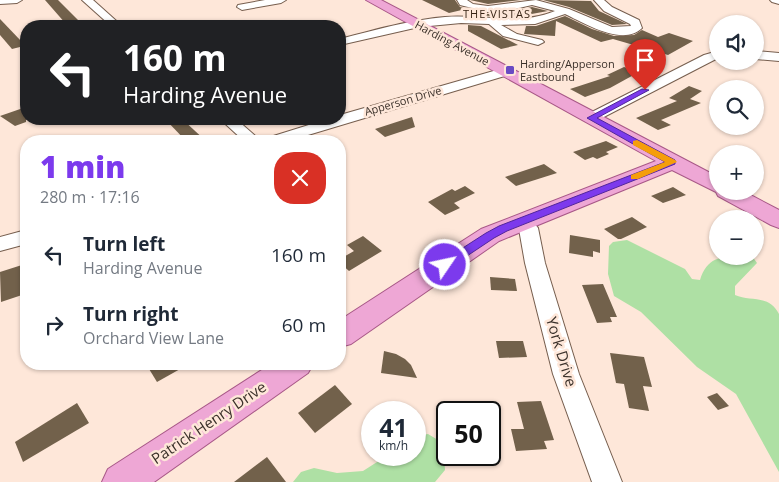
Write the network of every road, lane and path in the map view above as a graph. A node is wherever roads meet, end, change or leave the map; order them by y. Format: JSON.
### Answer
{"nodes":[{"id":1,"x":17,"y":0,"type":"edge"},
{"id":2,"x":86,"y":0,"type":"edge"},
{"id":3,"x":280,"y":0,"type":"edge"},
{"id":4,"x":372,"y":0,"type":"edge"},
{"id":5,"x":462,"y":0,"type":"edge"},
{"id":6,"x":599,"y":0,"type":"edge"},
{"id":7,"x":775,"y":0,"type":"edge"},
{"id":8,"x":0,"y":1,"type":"edge"},
{"id":9,"x":530,"y":1,"type":"edge"},
{"id":10,"x":779,"y":1,"type":"edge"},
{"id":11,"x":565,"y":5,"type":"edge"},
{"id":12,"x":242,"y":7,"type":"dead end"},
{"id":13,"x":110,"y":20,"type":"edge"},
{"id":14,"x":493,"y":23,"type":"junction"},
{"id":15,"x":417,"y":24,"type":"junction"},
{"id":16,"x":346,"y":41,"type":"edge"},
{"id":17,"x":538,"y":42,"type":"dead end"},
{"id":18,"x":764,"y":56,"type":"edge"},
{"id":19,"x":779,"y":57,"type":"edge"},
{"id":20,"x":709,"y":58,"type":"edge"},
{"id":21,"x":504,"y":72,"type":"junction"},
{"id":22,"x":346,"y":118,"type":"edge"},
{"id":23,"x":591,"y":118,"type":"junction"},
{"id":24,"x":234,"y":125,"type":"edge"},
{"id":25,"x":324,"y":125,"type":"edge"},
{"id":26,"x":245,"y":135,"type":"edge"},
{"id":27,"x":292,"y":135,"type":"edge"},
{"id":28,"x":672,"y":162,"type":"junction"},
{"id":29,"x":709,"y":181,"type":"edge"},
{"id":30,"x":742,"y":200,"type":"edge"},
{"id":31,"x":779,"y":220,"type":"edge"},
{"id":32,"x":522,"y":221,"type":"junction"},
{"id":33,"x":20,"y":239,"type":"edge"},
{"id":34,"x":0,"y":244,"type":"edge"},
{"id":35,"x":346,"y":331,"type":"edge"},
{"id":36,"x":289,"y":370,"type":"edge"},
{"id":37,"x":121,"y":482,"type":"edge"},
{"id":38,"x":607,"y":482,"type":"edge"}],
"edges":[{"from":1,"to":8,"type":"street"},
{"from":2,"to":13,"type":"street"},
{"from":3,"to":12,"type":"street"},
{"from":4,"to":15,"type":"main road","name":"Harding Avenue"},
{"from":5,"to":9,"type":"street"},
{"from":6,"to":11,"type":"street"},
{"from":7,"to":10,"type":"street"},
{"from":9,"to":11,"type":"street"},
{"from":11,"to":14,"type":"street"},
{"from":14,"to":15,"type":"street"},
{"from":14,"to":17,"type":"street"},
{"from":15,"to":16,"type":"street"},
{"from":15,"to":21,"type":"main road","name":"Harding Avenue"},
{"from":18,"to":19,"type":"street"},
{"from":20,"to":23,"type":"street"},
{"from":21,"to":22,"type":"street","name":"Apperson Drive"},
{"from":21,"to":23,"type":"main road","name":"Harding Avenue"},
{"from":23,"to":28,"type":"main road","name":"Harding Avenue"},
{"from":24,"to":26,"type":"street"},
{"from":25,"to":27,"type":"street","name":"Apperson Drive"},
{"from":28,"to":29,"type":"main road","name":"Harding Avenue"},
{"from":28,"to":32,"type":"main road"},
{"from":30,"to":31,"type":"main road"},
{"from":32,"to":35,"type":"main road"},
{"from":32,"to":38,"type":"street","name":"York Drive"},
{"from":33,"to":34,"type":"street"},
{"from":36,"to":37,"type":"main road","name":"Patrick Henry Drive"}]}
